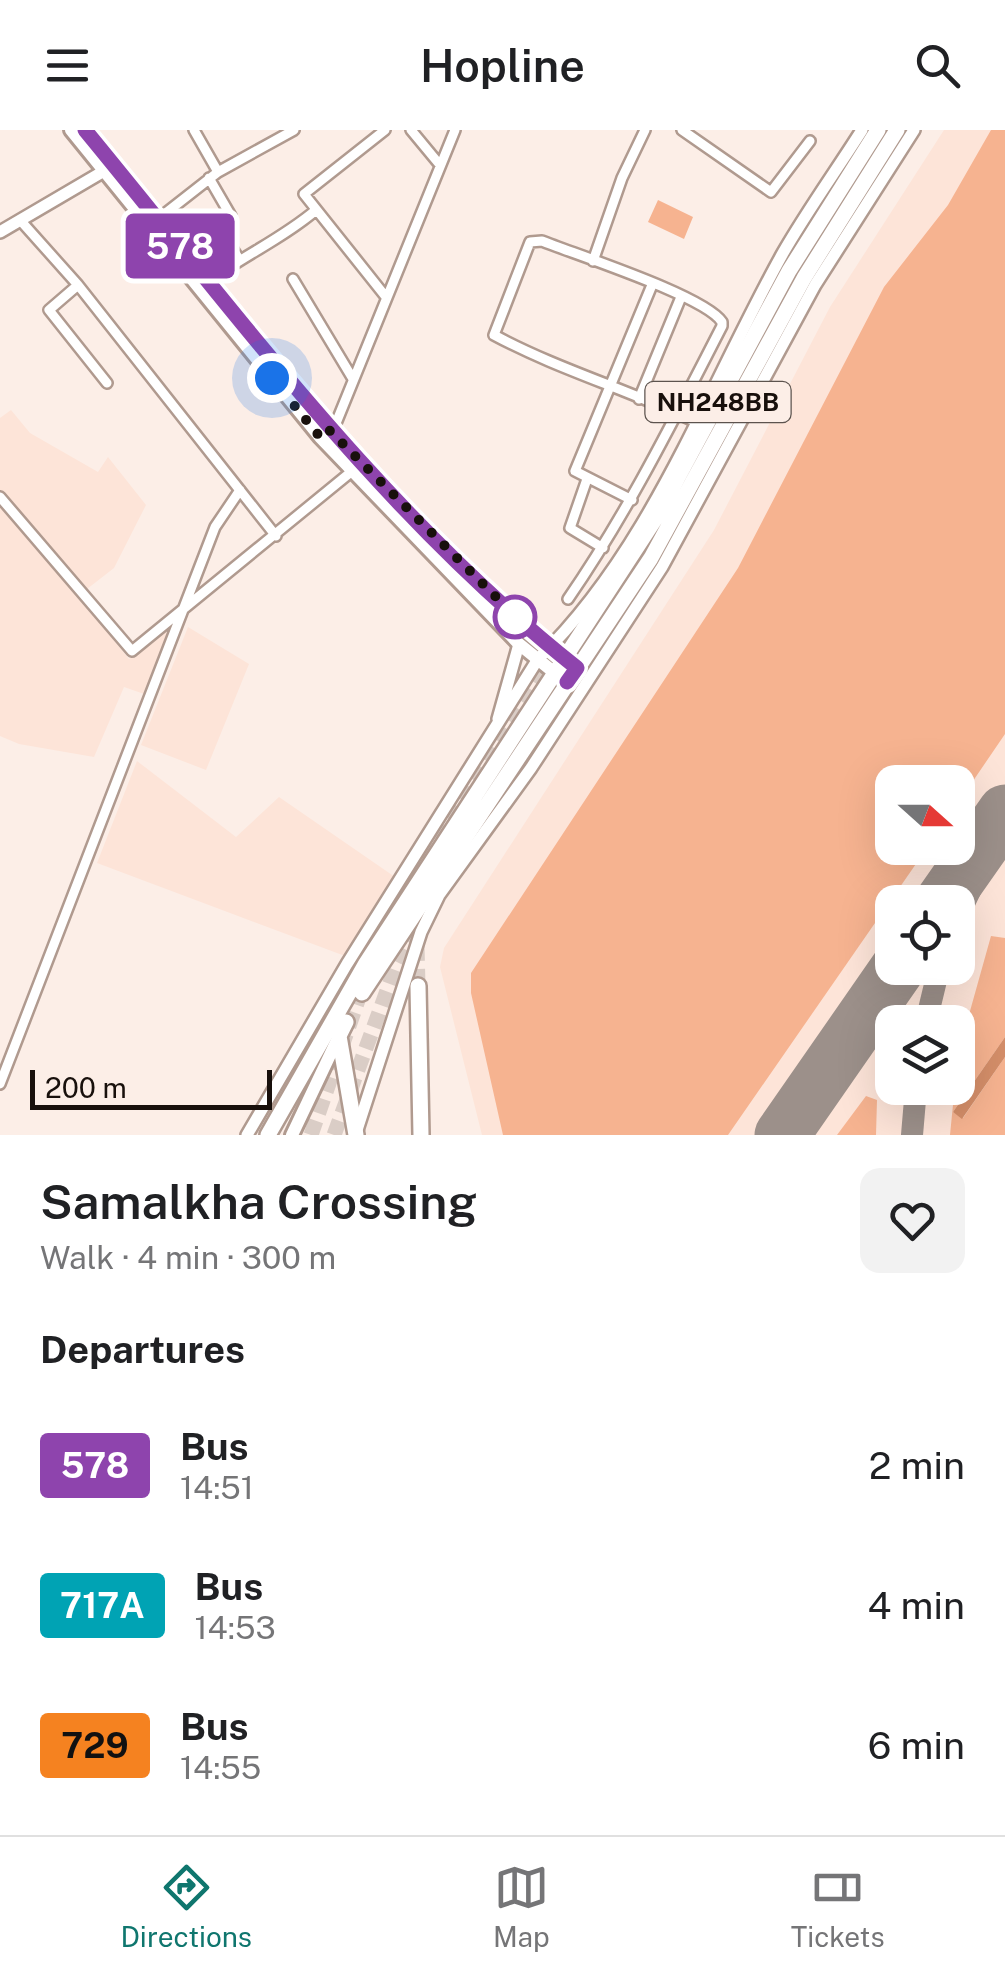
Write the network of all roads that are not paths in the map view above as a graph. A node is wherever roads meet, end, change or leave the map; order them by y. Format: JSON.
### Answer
{"nodes":[{"id":1,"x":71,"y":130,"type":"edge"},
{"id":2,"x":85,"y":130,"type":"edge"},
{"id":3,"x":194,"y":130,"type":"edge"},
{"id":4,"x":294,"y":130,"type":"edge"},
{"id":5,"x":385,"y":130,"type":"edge"},
{"id":6,"x":411,"y":130,"type":"edge"},
{"id":7,"x":456,"y":130,"type":"edge"},
{"id":8,"x":646,"y":130,"type":"edge"},
{"id":9,"x":682,"y":130,"type":"edge"},
{"id":10,"x":862,"y":130,"type":"edge"},
{"id":11,"x":878,"y":130,"type":"edge"},
{"id":12,"x":897,"y":130,"type":"edge"},
{"id":13,"x":914,"y":130,"type":"edge"},
{"id":14,"x":810,"y":141,"type":"dead end"},
{"id":15,"x":440,"y":165,"type":"junction"},
{"id":16,"x":104,"y":170,"type":"junction"},
{"id":17,"x":213,"y":175,"type":"junction"},
{"id":18,"x":316,"y":210,"type":"junction"},
{"id":19,"x":158,"y":219,"type":"junction"},
{"id":20,"x":20,"y":220,"type":"junction"},
{"id":21,"x":0,"y":232,"type":"edge"},
{"id":22,"x":239,"y":259,"type":"junction"},
{"id":23,"x":593,"y":262,"type":"junction"},
{"id":24,"x":294,"y":278,"type":"dead end"},
{"id":25,"x":208,"y":282,"type":"junction"},
{"id":26,"x":652,"y":285,"type":"junction"},
{"id":27,"x":78,"y":286,"type":"junction"},
{"id":28,"x":386,"y":297,"type":"junction"},
{"id":29,"x":681,"y":297,"type":"junction"},
{"id":30,"x":353,"y":379,"type":"junction"},
{"id":31,"x":107,"y":384,"type":"dead end"},
{"id":32,"x":610,"y":388,"type":"junction"},
{"id":33,"x":639,"y":399,"type":"junction"},
{"id":34,"x":677,"y":414,"type":"junction"},
{"id":35,"x":707,"y":427,"type":"junction"},
{"id":36,"x":327,"y":433,"type":"junction"},
{"id":37,"x":352,"y":472,"type":"junction"},
{"id":38,"x":587,"y":479,"type":"junction"},
{"id":39,"x":240,"y":490,"type":"junction"},
{"id":40,"x":0,"y":497,"type":"edge"},
{"id":41,"x":632,"y":500,"type":"junction"},
{"id":42,"x":276,"y":536,"type":"junction"},
{"id":43,"x":603,"y":548,"type":"junction"},
{"id":44,"x":568,"y":598,"type":"dead end"},
{"id":45,"x":186,"y":608,"type":"junction"},
{"id":46,"x":519,"y":644,"type":"junction"},
{"id":47,"x":538,"y":659,"type":"junction"},
{"id":48,"x":562,"y":666,"type":"junction"},
{"id":49,"x":489,"y":741,"type":"junction"},
{"id":50,"x":418,"y":986,"type":"tunnel mouth"},
{"id":51,"x":338,"y":1036,"type":"junction"},
{"id":52,"x":0,"y":1084,"type":"edge"},
{"id":53,"x":246,"y":1135,"type":"edge"},
{"id":54,"x":268,"y":1135,"type":"edge"},
{"id":55,"x":292,"y":1135,"type":"edge"},
{"id":56,"x":356,"y":1135,"type":"edge"},
{"id":57,"x":420,"y":1135,"type":"edge"}],
"edges":[{"from":1,"to":16,"type":"main road"},
{"from":2,"to":19,"type":"main road"},
{"from":3,"to":17,"type":"street"},
{"from":4,"to":17,"type":"street"},
{"from":5,"to":18,"type":"street"},
{"from":6,"to":15,"type":"street"},
{"from":7,"to":15,"type":"street"},
{"from":8,"to":23,"type":"street"},
{"from":9,"to":14,"type":"street"},
{"from":10,"to":35,"type":"street"},
{"from":11,"to":35,"type":"highway","number":"NH248BB"},
{"from":12,"to":35,"type":"highway","number":"NH248BB"},
{"from":13,"to":56,"type":"street"},
{"from":15,"to":28,"type":"street"},
{"from":16,"to":20,"type":"street"},
{"from":16,"to":36,"type":"main road"},
{"from":17,"to":19,"type":"street"},
{"from":17,"to":22,"type":"street"},
{"from":18,"to":22,"type":"street"},
{"from":18,"to":28,"type":"street"},
{"from":19,"to":25,"type":"main road"},
{"from":20,"to":21,"type":"street"},
{"from":20,"to":27,"type":"street"},
{"from":22,"to":25,"type":"street"},
{"from":23,"to":26,"type":"street"},
{"from":23,"to":32,"type":"street"},
{"from":24,"to":30,"type":"street"},
{"from":25,"to":36,"type":"main road"},
{"from":26,"to":29,"type":"street"},
{"from":26,"to":32,"type":"street"},
{"from":27,"to":31,"type":"street"},
{"from":27,"to":39,"type":"street"},
{"from":28,"to":30,"type":"street"},
{"from":29,"to":33,"type":"street"},
{"from":29,"to":34,"type":"street"},
{"from":30,"to":36,"type":"street"},
{"from":32,"to":33,"type":"street"},
{"from":32,"to":38,"type":"street"},
{"from":33,"to":34,"type":"street"},
{"from":34,"to":35,"type":"street"},
{"from":34,"to":41,"type":"street"},
{"from":35,"to":48,"type":"highway","number":"NH248BB"},
{"from":35,"to":48,"type":"street"},
{"from":36,"to":37,"type":"main road"},
{"from":36,"to":48,"type":"main road"},
{"from":37,"to":42,"type":"street"},
{"from":37,"to":46,"type":"main road"},
{"from":38,"to":41,"type":"street"},
{"from":38,"to":43,"type":"street"},
{"from":39,"to":42,"type":"street"},
{"from":39,"to":45,"type":"street"},
{"from":40,"to":45,"type":"street"},
{"from":41,"to":43,"type":"street"},
{"from":42,"to":45,"type":"street"},
{"from":43,"to":44,"type":"street"},
{"from":45,"to":52,"type":"street"},
{"from":46,"to":47,"type":"main road"},
{"from":46,"to":49,"type":"street"},
{"from":47,"to":48,"type":"main road"},
{"from":47,"to":48,"type":"street"},
{"from":47,"to":49,"type":"street"},
{"from":48,"to":51,"type":"highway","number":"NH248BB"},
{"from":48,"to":54,"type":"highway","number":"NH248BB"},
{"from":49,"to":53,"type":"street"},
{"from":50,"to":57,"type":"highway"},
{"from":51,"to":55,"type":"main road"},
{"from":51,"to":56,"type":"highway"}]}
